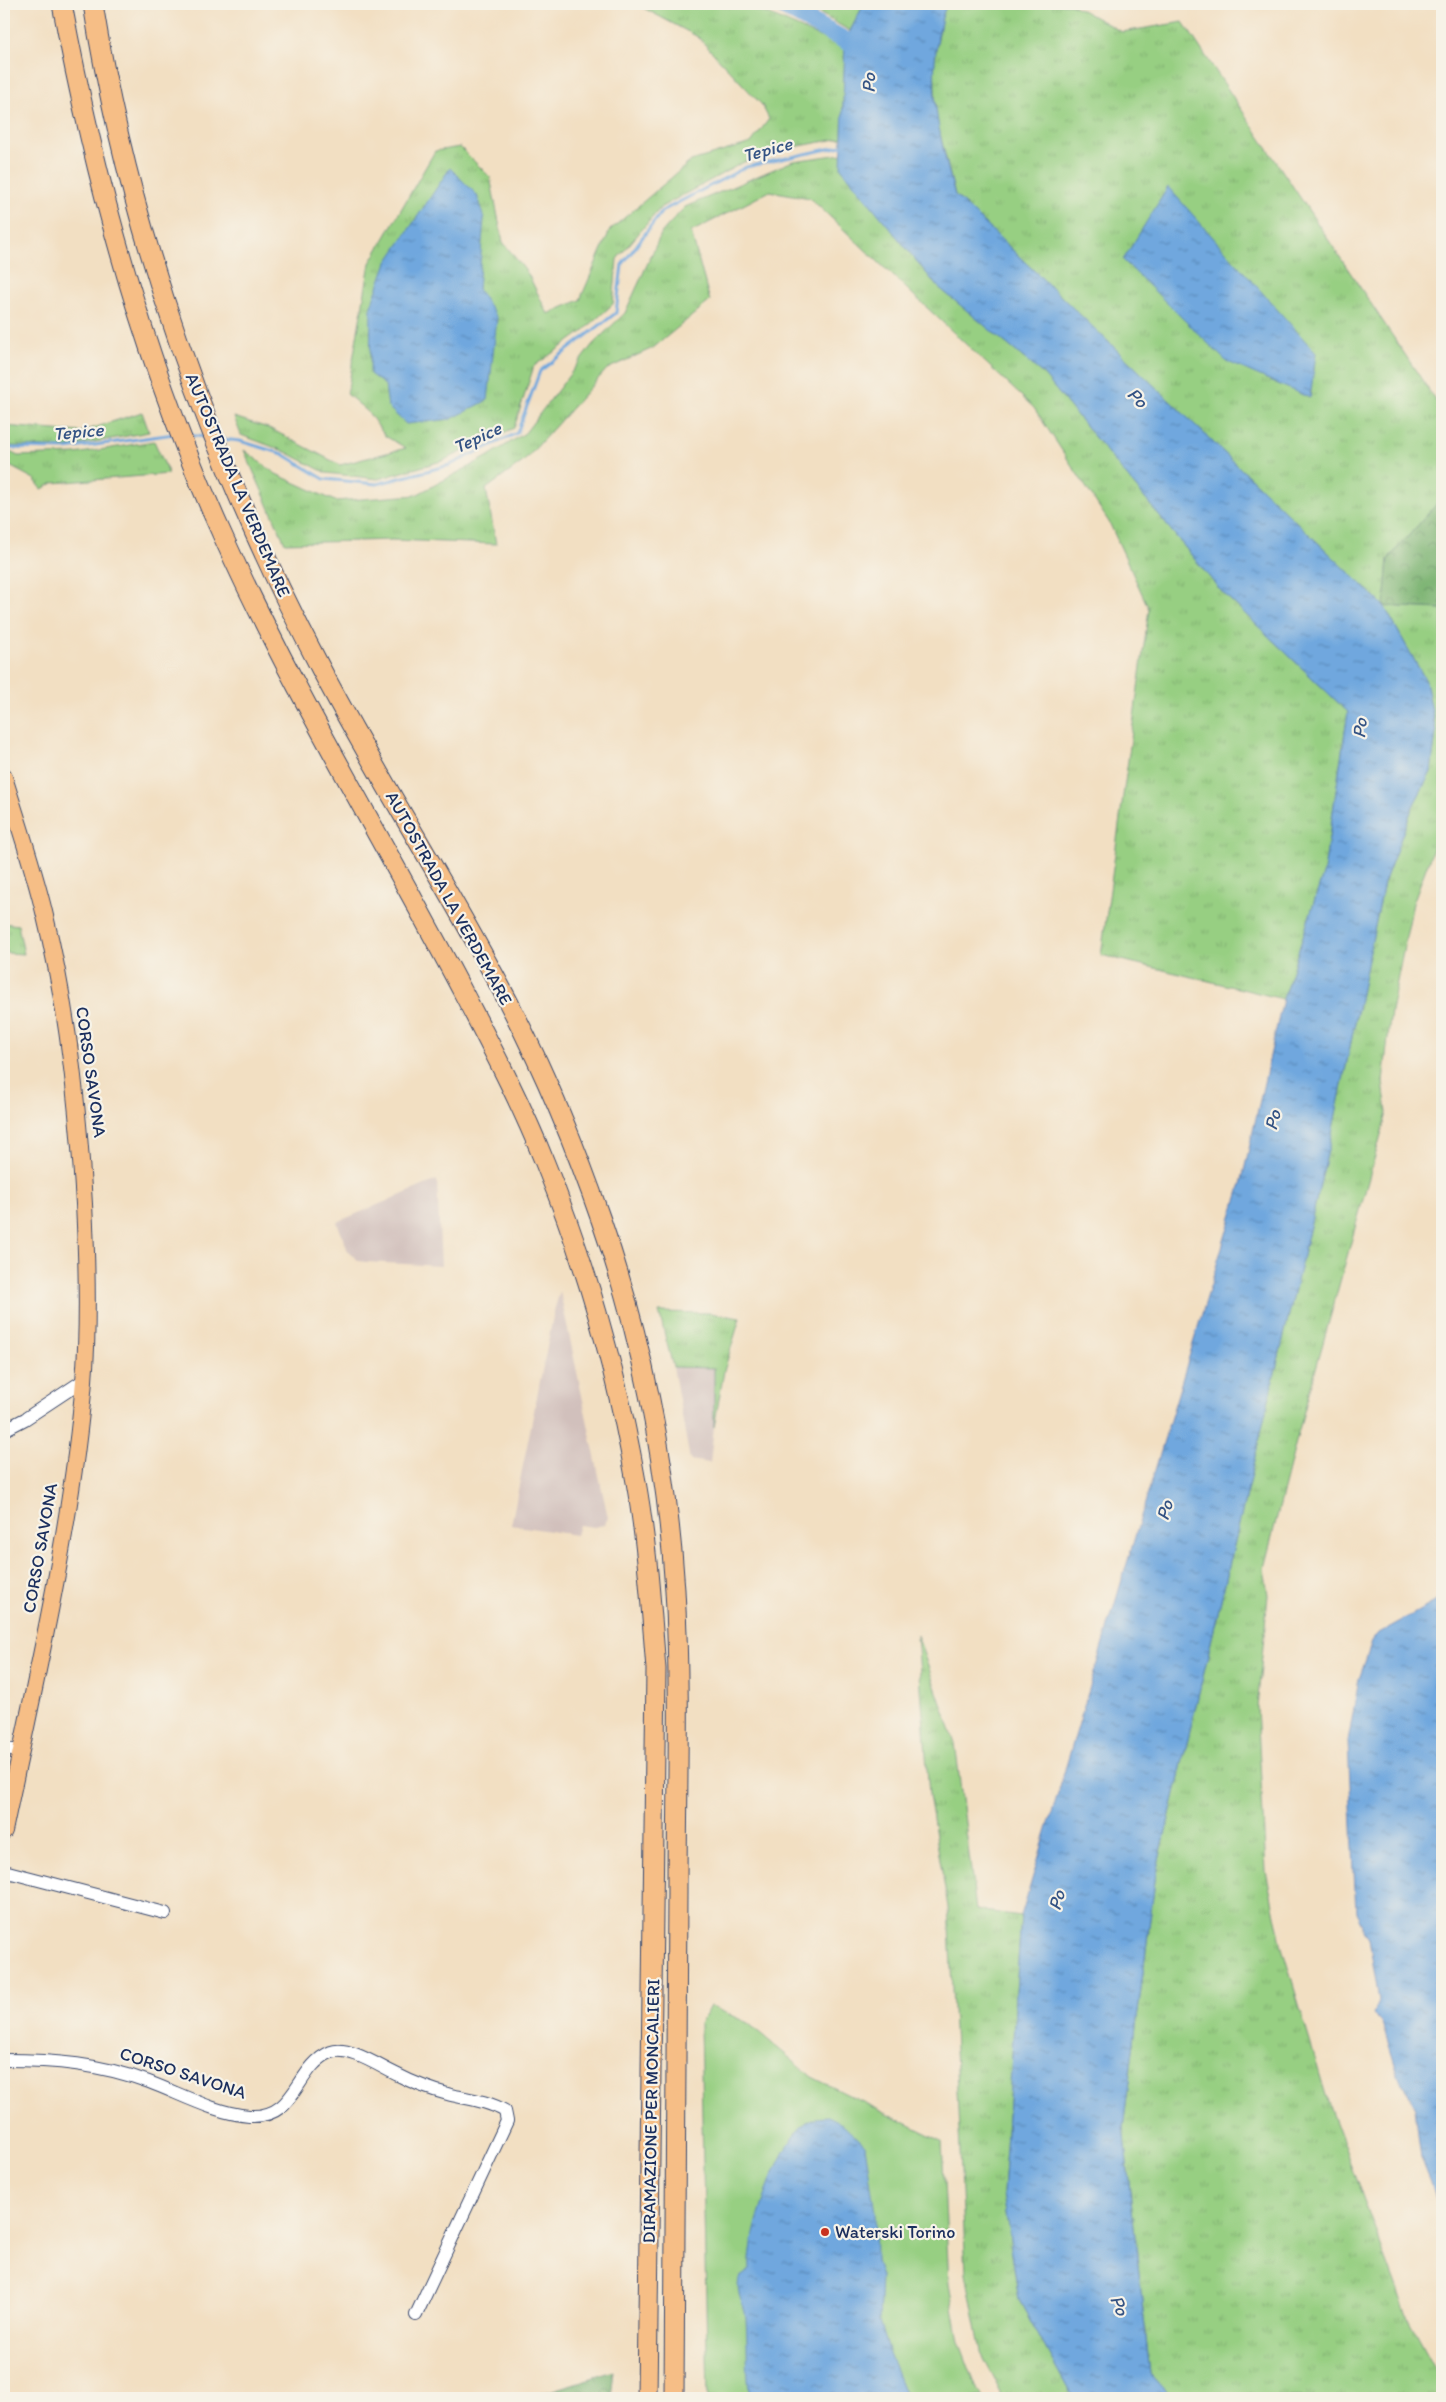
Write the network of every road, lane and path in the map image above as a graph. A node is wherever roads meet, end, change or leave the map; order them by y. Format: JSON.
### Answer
{"nodes":[{"id":1,"x":62,"y":4,"type":"edge"},
{"id":2,"x":93,"y":4,"type":"edge"},
{"id":3,"x":4,"y":777,"type":"edge"},
{"id":4,"x":84,"y":1380,"type":"junction"},
{"id":5,"x":4,"y":1430,"type":"edge"},
{"id":6,"x":4,"y":1749,"type":"edge"},
{"id":7,"x":21,"y":1751,"type":"junction"},
{"id":8,"x":654,"y":1823,"type":"joint"},
{"id":9,"x":677,"y":1824,"type":"joint"},
{"id":10,"x":4,"y":1831,"type":"edge"},
{"id":11,"x":4,"y":1871,"type":"edge"},
{"id":12,"x":165,"y":1913,"type":"dead end"},
{"id":13,"x":4,"y":2060,"type":"edge"},
{"id":14,"x":675,"y":2256,"type":"junction"},
{"id":15,"x":416,"y":2315,"type":"dead end"},
{"id":16,"x":647,"y":2396,"type":"edge"},
{"id":17,"x":674,"y":2398,"type":"edge"},
{"id":18,"x":687,"y":2398,"type":"edge"}],
"edges":[{"from":1,"to":8,"type":"highway","name":"AUTOSTRADA LA VERDEMARE"},
{"from":2,"to":9,"type":"highway","name":"AUTOSTRADA LA VERDEMARE"},
{"from":3,"to":4,"type":"main road","name":"CORSO SAVONA"},
{"from":4,"to":5,"type":"street"},
{"from":4,"to":7,"type":"main road","name":"CORSO SAVONA"},
{"from":6,"to":7,"type":"street"},
{"from":7,"to":10,"type":"main road","name":"CORSO SAVONA"},
{"from":8,"to":16,"type":"highway","name":"DIRAMAZIONE PER MONCALIERI"},
{"from":9,"to":14,"type":"highway","name":"DIRAMAZIONE PER MONCALIERI"},
{"from":11,"to":12,"type":"street"},
{"from":13,"to":15,"type":"street","name":"CORSO SAVONA"},
{"from":14,"to":17,"type":"highway","name":"DIRAMAZIONE PER MONCALIERI"},
{"from":14,"to":18,"type":"highway"}]}
